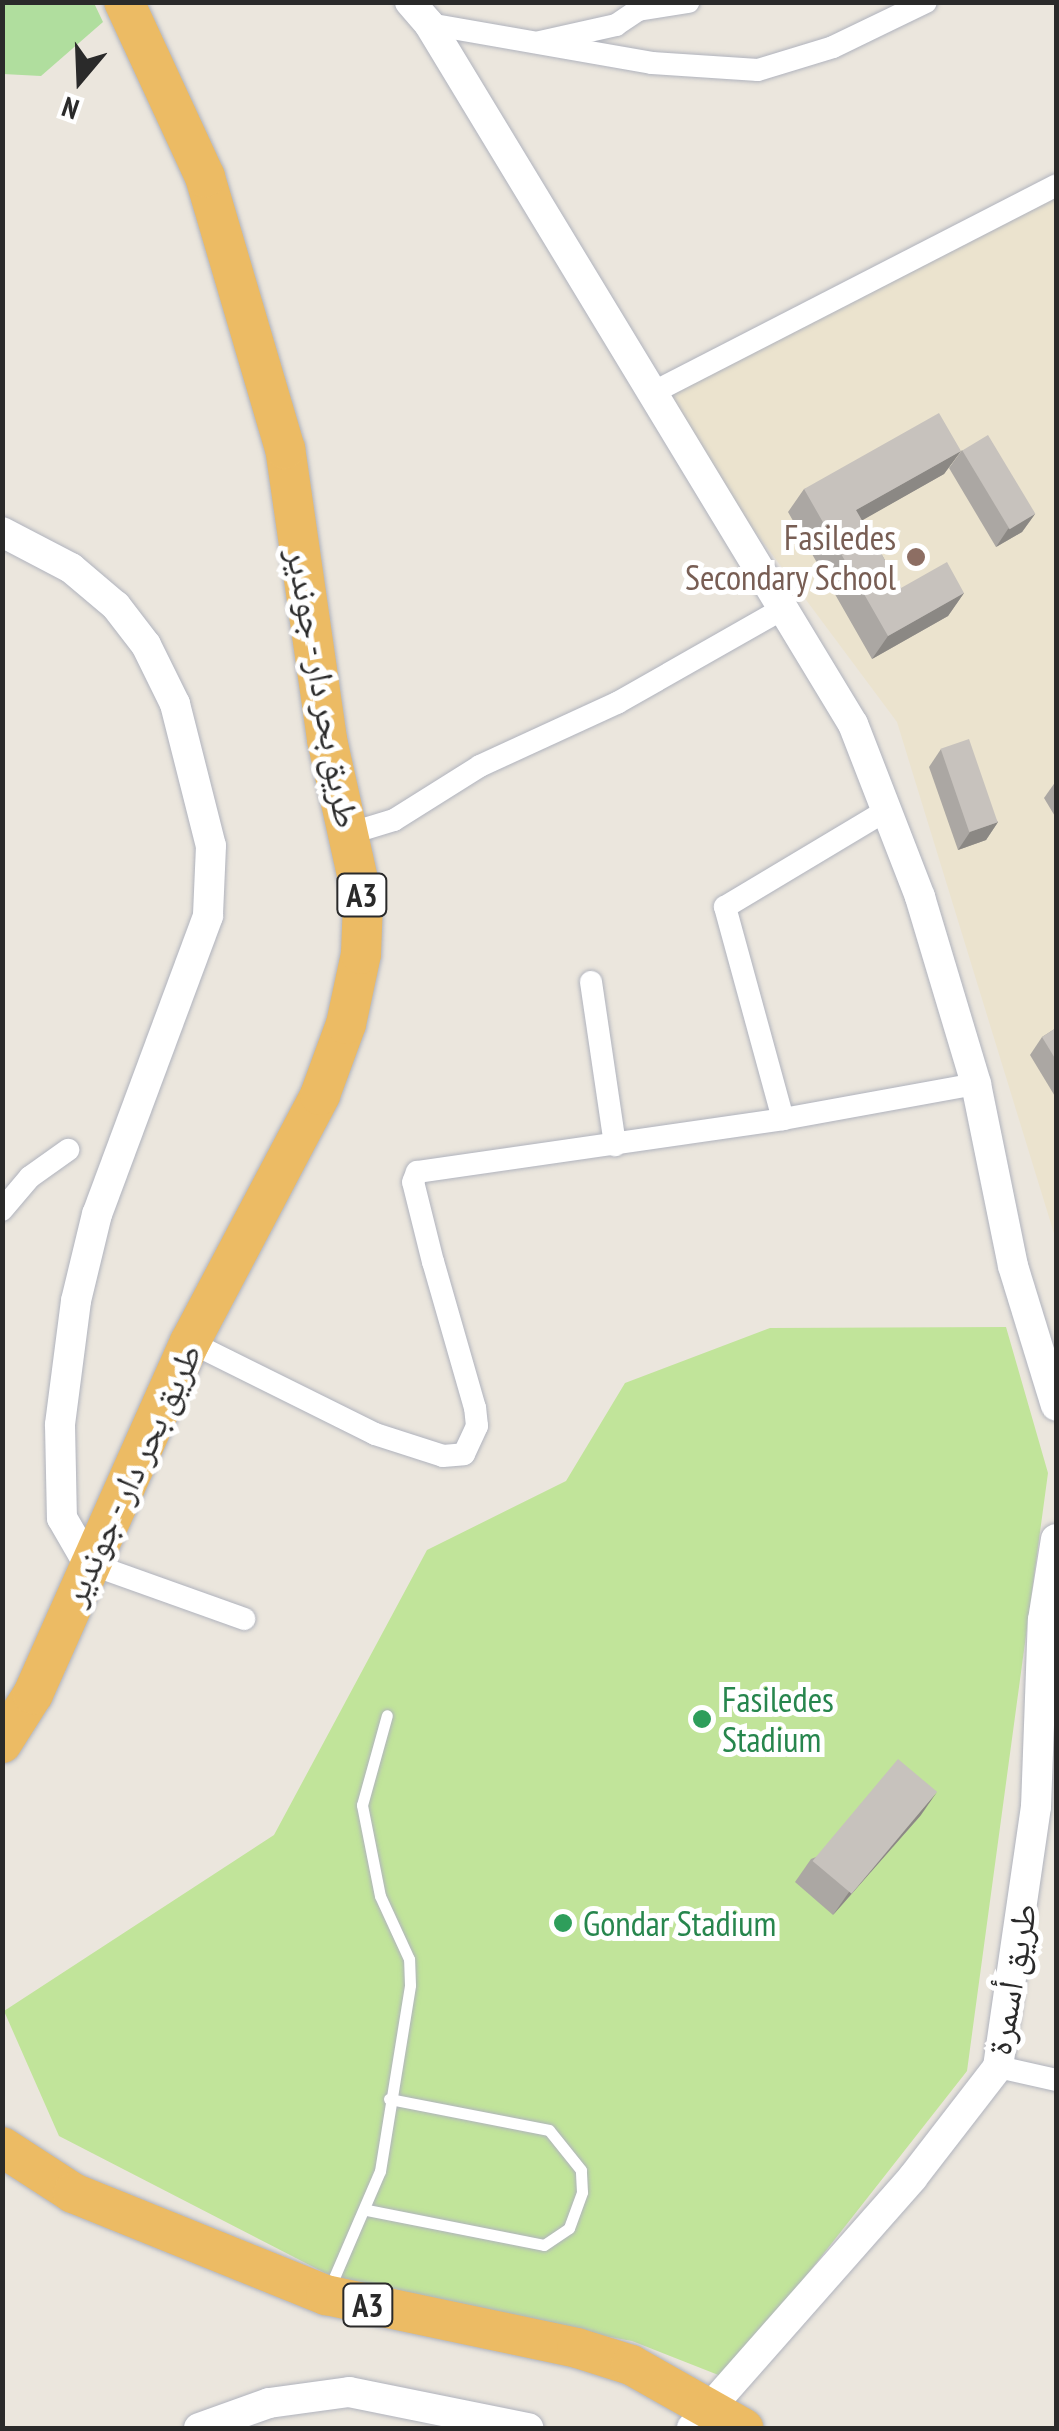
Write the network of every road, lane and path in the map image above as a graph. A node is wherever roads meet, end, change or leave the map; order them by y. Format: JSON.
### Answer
{"nodes":[{"id":1,"x":124,"y":2,"type":"edge"},
{"id":2,"x":688,"y":2,"type":"edge"},
{"id":3,"x":926,"y":2,"type":"edge"},
{"id":4,"x":638,"y":6,"type":"edge"},
{"id":5,"x":420,"y":13,"type":"edge"},
{"id":6,"x":525,"y":45,"type":"junction"},
{"id":7,"x":1056,"y":185,"type":"edge"},
{"id":8,"x":652,"y":393,"type":"junction"},
{"id":9,"x":2,"y":532,"type":"edge"},
{"id":10,"x":786,"y":607,"type":"junction"},
{"id":11,"x":889,"y":809,"type":"junction"},
{"id":12,"x":348,"y":834,"type":"junction"},
{"id":13,"x":591,"y":982,"type":"dead end"},
{"id":14,"x":976,"y":1084,"type":"junction"},
{"id":15,"x":783,"y":1120,"type":"junction"},
{"id":16,"x":615,"y":1145,"type":"junction"},
{"id":17,"x":68,"y":1150,"type":"dead end"},
{"id":18,"x":2,"y":1210,"type":"edge"},
{"id":19,"x":190,"y":1342,"type":"junction"},
{"id":20,"x":1056,"y":1406,"type":"edge"},
{"id":21,"x":1056,"y":1539,"type":"edge"},
{"id":22,"x":88,"y":1563,"type":"junction"},
{"id":23,"x":244,"y":1620,"type":"dead end"},
{"id":24,"x":386,"y":1715,"type":"dead end"},
{"id":25,"x":2,"y":1743,"type":"edge"},
{"id":26,"x":998,"y":2067,"type":"junction"},
{"id":27,"x":1056,"y":2080,"type":"edge"},
{"id":28,"x":389,"y":2099,"type":"junction"},
{"id":29,"x":2,"y":2147,"type":"edge"},
{"id":30,"x":367,"y":2210,"type":"junction"},
{"id":31,"x":326,"y":2295,"type":"junction"},
{"id":32,"x":715,"y":2423,"type":"edge"},
{"id":33,"x":199,"y":2428,"type":"edge"},
{"id":34,"x":528,"y":2428,"type":"edge"}],
"edges":[{"from":1,"to":12,"type":"highway","name":"طريق بحر دار - جوندير","number":"A3"},
{"from":2,"to":4,"type":"street"},
{"from":3,"to":6,"type":"street"},
{"from":4,"to":6,"type":"street"},
{"from":5,"to":6,"type":"street"},
{"from":5,"to":8,"type":"street"},
{"from":7,"to":8,"type":"street"},
{"from":8,"to":10,"type":"street"},
{"from":9,"to":22,"type":"street"},
{"from":10,"to":11,"type":"street"},
{"from":10,"to":12,"type":"street"},
{"from":11,"to":14,"type":"street"},
{"from":11,"to":15,"type":"street"},
{"from":12,"to":19,"type":"highway","name":"طريق بحر دار - جوندير","number":"A3"},
{"from":13,"to":16,"type":"street"},
{"from":14,"to":15,"type":"street"},
{"from":14,"to":20,"type":"street"},
{"from":15,"to":16,"type":"street"},
{"from":16,"to":19,"type":"street"},
{"from":17,"to":18,"type":"street"},
{"from":19,"to":22,"type":"highway","name":"طريق بحر دار - جوندير","number":"A3"},
{"from":21,"to":26,"type":"street","name":"طريق أسمرة"},
{"from":22,"to":23,"type":"street"},
{"from":22,"to":25,"type":"highway","name":"طريق بحر دار - جوندير","number":"A3"},
{"from":24,"to":28,"type":"lane"},
{"from":26,"to":27,"type":"street"},
{"from":26,"to":32,"type":"street","name":"طريق أسمرة"},
{"from":28,"to":30,"type":"lane"},
{"from":28,"to":30,"type":"lane"},
{"from":29,"to":31,"type":"highway","number":"A3"},
{"from":30,"to":31,"type":"lane"},
{"from":31,"to":32,"type":"highway","number":"A3"},
{"from":33,"to":34,"type":"street"}]}
